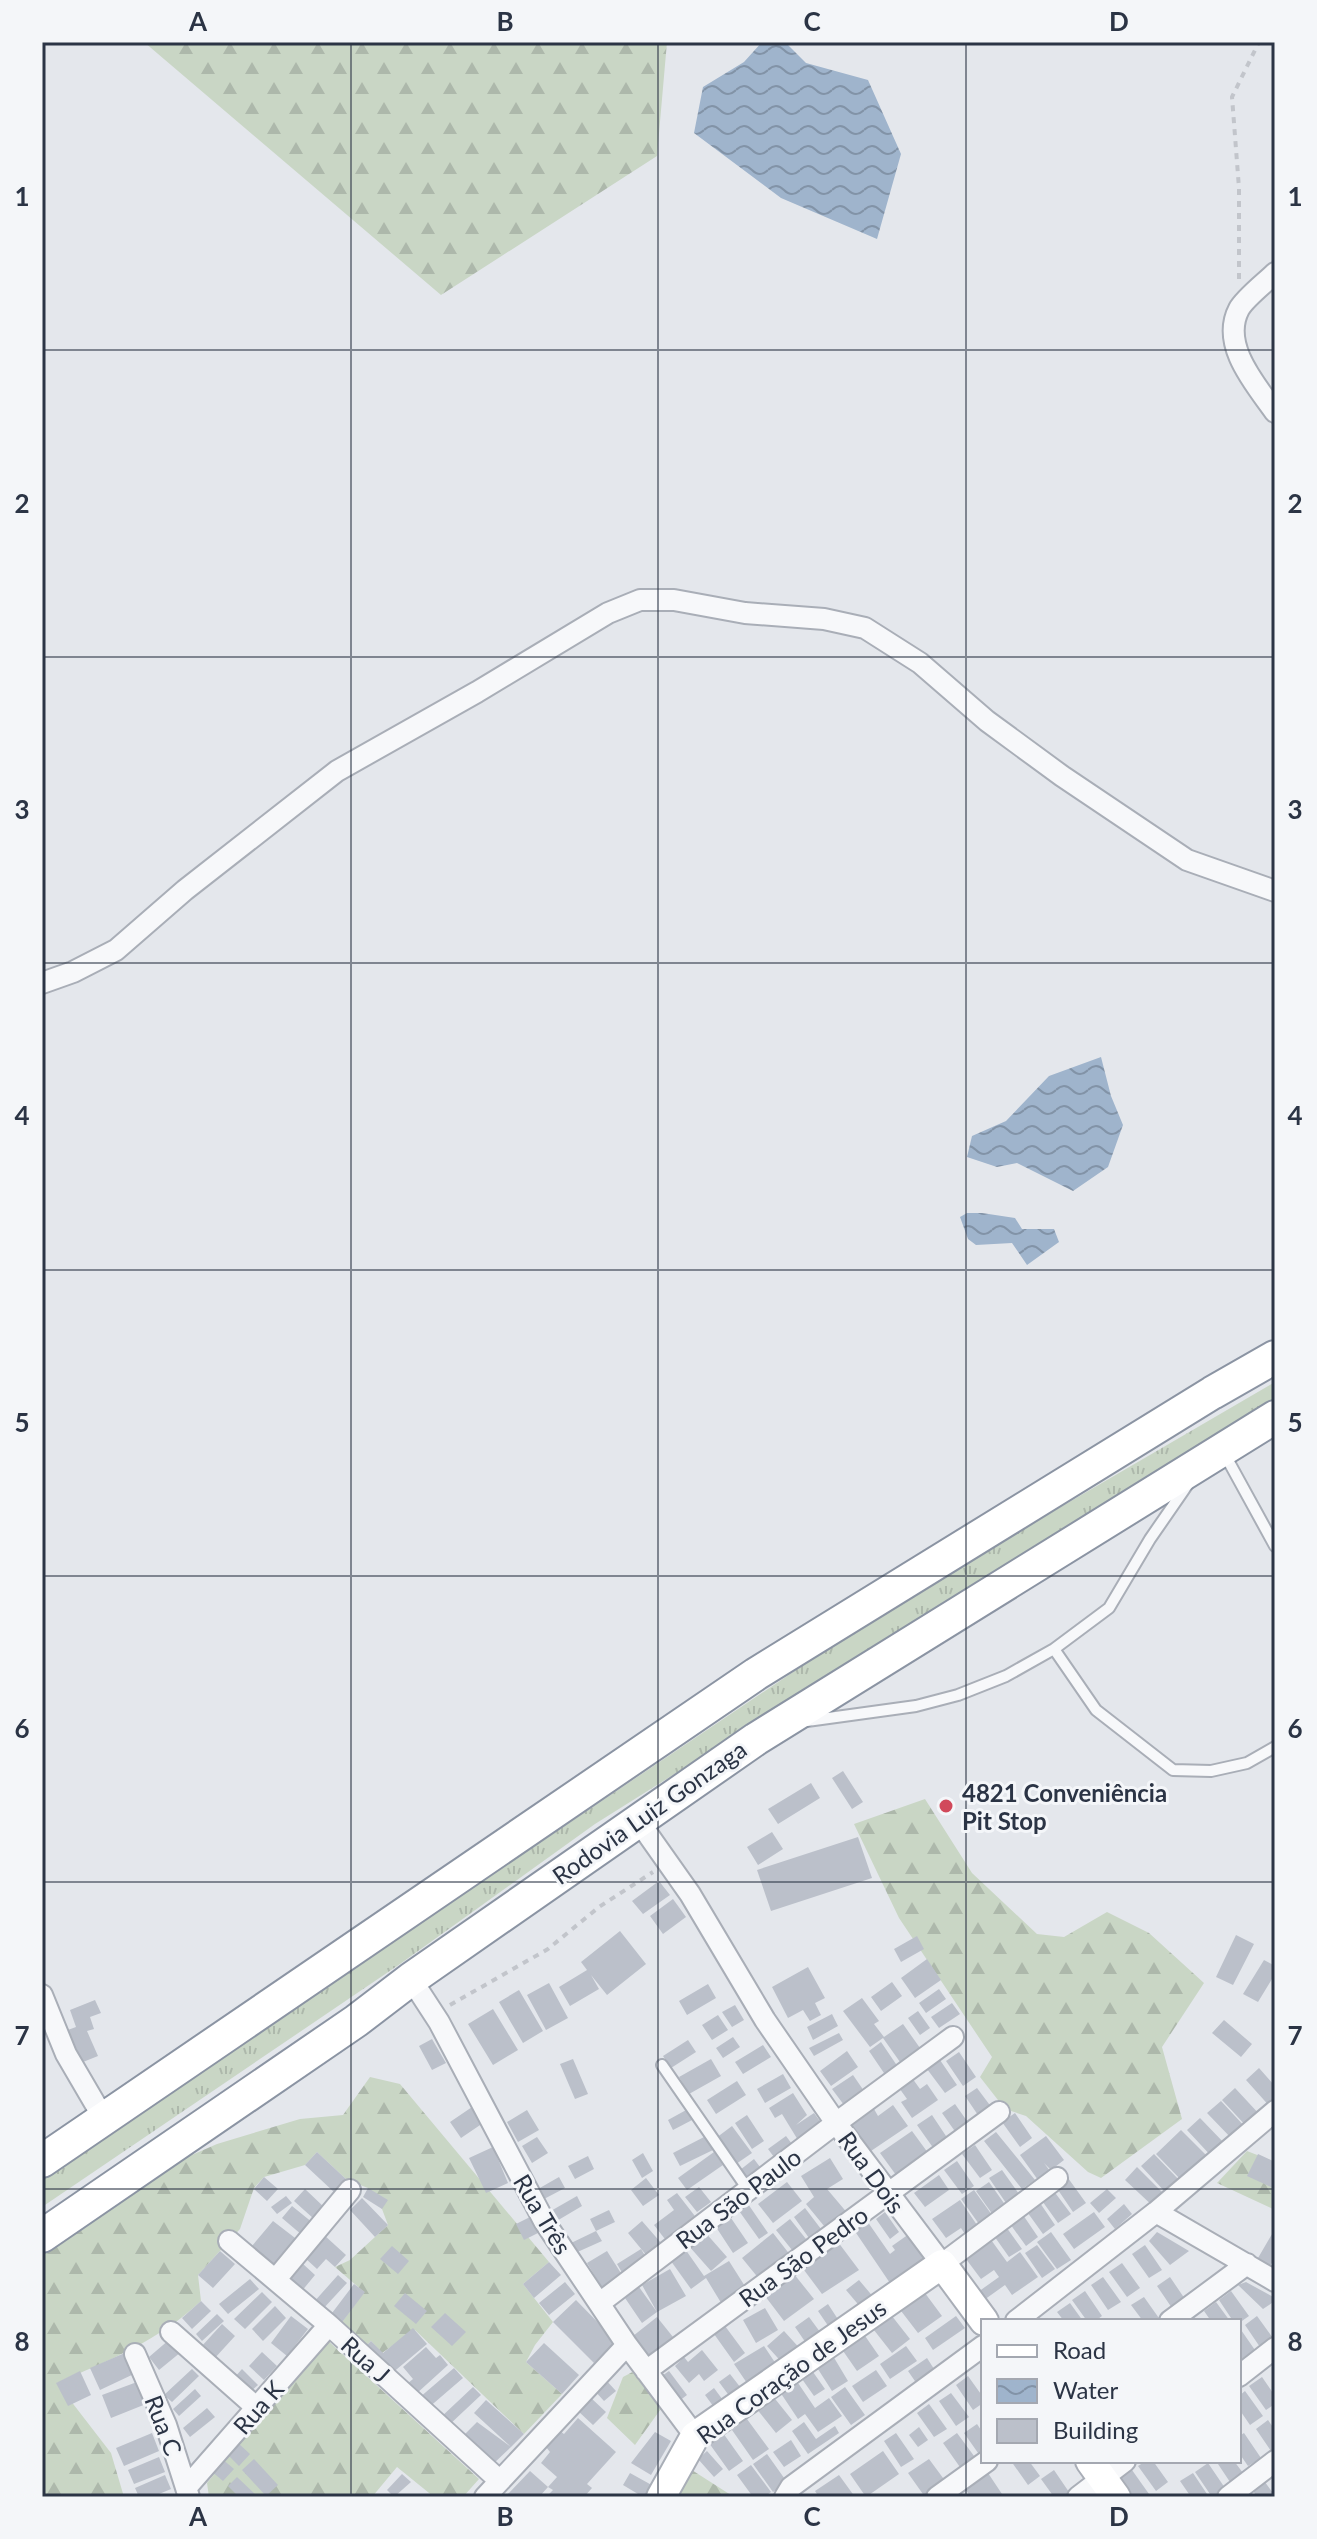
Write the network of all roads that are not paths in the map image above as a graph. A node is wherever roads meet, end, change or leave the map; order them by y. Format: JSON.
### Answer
{"nodes":[{"id":1,"x":1275,"y":273,"type":"edge"},
{"id":2,"x":1275,"y":412,"type":"edge"},
{"id":3,"x":1275,"y":891,"type":"edge"},
{"id":4,"x":42,"y":983,"type":"edge"},
{"id":5,"x":1275,"y":1357,"type":"edge"},
{"id":6,"x":1275,"y":1417,"type":"edge"},
{"id":7,"x":1211,"y":1456,"type":"junction"},
{"id":8,"x":1275,"y":1546,"type":"edge"},
{"id":9,"x":1054,"y":1649,"type":"junction"},
{"id":10,"x":756,"y":1739,"type":"junction"},
{"id":11,"x":1275,"y":1747,"type":"edge"},
{"id":12,"x":637,"y":1819,"type":"junction"},
{"id":13,"x":411,"y":1979,"type":"junction"},
{"id":14,"x":42,"y":1995,"type":"edge"},
{"id":15,"x":953,"y":2037,"type":"dead end"},
{"id":16,"x":662,"y":2065,"type":"dead end"},
{"id":17,"x":1275,"y":2111,"type":"edge"},
{"id":18,"x":999,"y":2112,"type":"dead end"},
{"id":19,"x":104,"y":2119,"type":"junction"},
{"id":20,"x":836,"y":2123,"type":"junction"},
{"id":21,"x":42,"y":2161,"type":"edge"},
{"id":22,"x":1057,"y":2178,"type":"dead end"},
{"id":23,"x":350,"y":2190,"type":"dead end"},
{"id":24,"x":749,"y":2191,"type":"junction"},
{"id":25,"x":887,"y":2194,"type":"junction"},
{"id":26,"x":1156,"y":2212,"type":"junction"},
{"id":27,"x":42,"y":2236,"type":"edge"},
{"id":28,"x":229,"y":2241,"type":"dead end"},
{"id":29,"x":942,"y":2264,"type":"junction"},
{"id":30,"x":1247,"y":2264,"type":"junction"},
{"id":31,"x":276,"y":2279,"type":"junction"},
{"id":32,"x":1275,"y":2281,"type":"edge"},
{"id":33,"x":601,"y":2302,"type":"junction"},
{"id":34,"x":983,"y":2319,"type":"edge"},
{"id":35,"x":1019,"y":2319,"type":"edge"},
{"id":36,"x":1173,"y":2319,"type":"edge"},
{"id":37,"x":329,"y":2325,"type":"junction"},
{"id":38,"x":171,"y":2332,"type":"dead end"},
{"id":39,"x":627,"y":2345,"type":"junction"},
{"id":40,"x":981,"y":2347,"type":"edge"},
{"id":41,"x":1275,"y":2348,"type":"edge"},
{"id":42,"x":135,"y":2354,"type":"dead end"},
{"id":43,"x":646,"y":2371,"type":"junction"},
{"id":44,"x":1241,"y":2374,"type":"edge"},
{"id":45,"x":257,"y":2408,"type":"junction"},
{"id":46,"x":695,"y":2436,"type":"junction"},
{"id":47,"x":1275,"y":2461,"type":"edge"},
{"id":48,"x":984,"y":2463,"type":"edge"},
{"id":49,"x":1123,"y":2463,"type":"edge"},
{"id":50,"x":1103,"y":2479,"type":"edge"},
{"id":51,"x":500,"y":2481,"type":"junction"},
{"id":52,"x":188,"y":2492,"type":"edge"},
{"id":53,"x":485,"y":2497,"type":"edge"},
{"id":54,"x":661,"y":2497,"type":"edge"},
{"id":55,"x":785,"y":2497,"type":"edge"},
{"id":56,"x":937,"y":2497,"type":"edge"},
{"id":57,"x":1078,"y":2497,"type":"edge"},
{"id":58,"x":1228,"y":2497,"type":"edge"}],
"edges":[{"from":1,"to":2,"type":"street"},
{"from":3,"to":4,"type":"street"},
{"from":5,"to":19,"type":"highway"},
{"from":6,"to":7,"type":"highway","name":"Rodovia Luiz Gonzaga"},
{"from":7,"to":8,"type":"lane"},
{"from":7,"to":9,"type":"lane"},
{"from":7,"to":10,"type":"highway","name":"Rodovia Luiz Gonzaga"},
{"from":9,"to":10,"type":"lane"},
{"from":9,"to":11,"type":"lane"},
{"from":10,"to":12,"type":"highway","name":"Rodovia Luiz Gonzaga"},
{"from":12,"to":13,"type":"highway","name":"Rodovia Luiz Gonzaga"},
{"from":12,"to":20,"type":"street","name":"Rua Dois"},
{"from":13,"to":27,"type":"highway","name":"Rodovia Luiz Gonzaga"},
{"from":13,"to":33,"type":"street","name":"Rua Três"},
{"from":14,"to":19,"type":"street"},
{"from":15,"to":20,"type":"street","name":"Rua São Paulo"},
{"from":16,"to":24,"type":"lane"},
{"from":17,"to":26,"type":"street"},
{"from":18,"to":25,"type":"street","name":"Rua São Pedro"},
{"from":19,"to":21,"type":"highway"},
{"from":20,"to":24,"type":"street","name":"Rua São Paulo"},
{"from":20,"to":25,"type":"street","name":"Rua Dois"},
{"from":22,"to":29,"type":"street"},
{"from":23,"to":31,"type":"street"},
{"from":24,"to":33,"type":"street","name":"Rua São Paulo"},
{"from":25,"to":29,"type":"street","name":"Rua Dois"},
{"from":25,"to":43,"type":"street","name":"Rua São Pedro"},
{"from":26,"to":30,"type":"street"},
{"from":26,"to":35,"type":"street"},
{"from":28,"to":31,"type":"street","name":"Rua J"},
{"from":29,"to":34,"type":"main road","name":"Rua Dois"},
{"from":29,"to":46,"type":"main road","name":"Rua Coração de Jesus"},
{"from":30,"to":32,"type":"street"},
{"from":30,"to":36,"type":"street"},
{"from":31,"to":37,"type":"street","name":"Rua J"},
{"from":33,"to":39,"type":"street","name":"Rua Três"},
{"from":37,"to":45,"type":"street","name":"Rua K"},
{"from":37,"to":51,"type":"street","name":"Rua J"},
{"from":38,"to":45,"type":"street"},
{"from":39,"to":43,"type":"street","name":"Rua Três"},
{"from":39,"to":51,"type":"street"},
{"from":40,"to":55,"type":"street"},
{"from":41,"to":44,"type":"street"},
{"from":42,"to":52,"type":"street","name":"Rua C"},
{"from":43,"to":46,"type":"street","name":"Rua Três"},
{"from":45,"to":52,"type":"street","name":"Rua K"},
{"from":46,"to":54,"type":"main road","name":"Rua Coração de Jesus"},
{"from":47,"to":58,"type":"street"},
{"from":48,"to":56,"type":"street"},
{"from":49,"to":50,"type":"street"},
{"from":50,"to":57,"type":"street"},
{"from":51,"to":53,"type":"street"}]}
